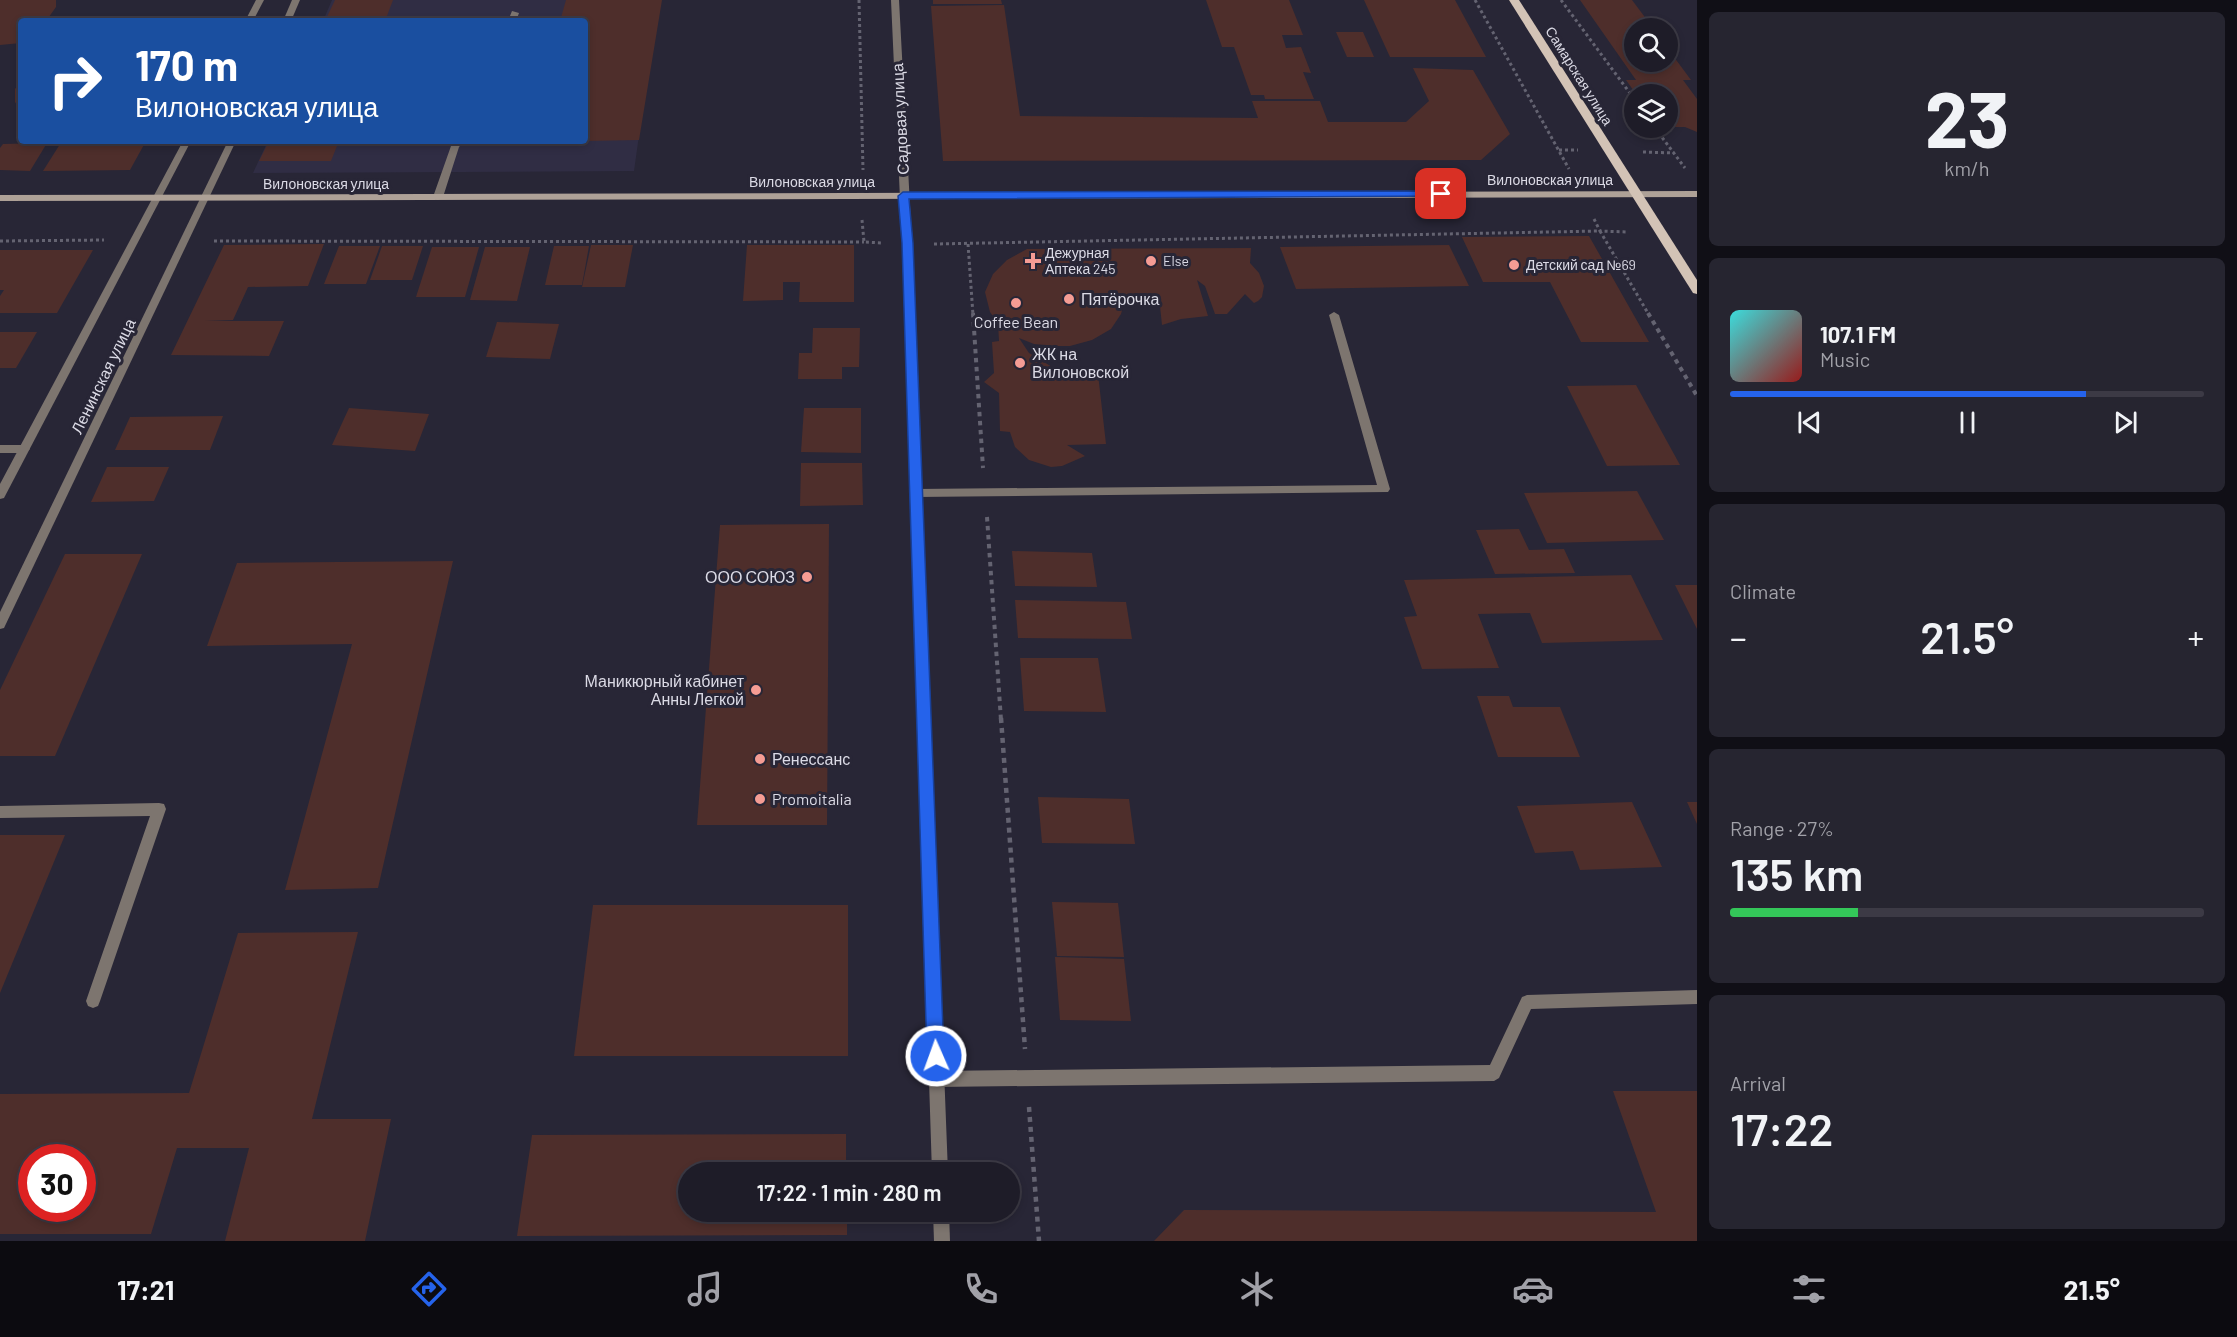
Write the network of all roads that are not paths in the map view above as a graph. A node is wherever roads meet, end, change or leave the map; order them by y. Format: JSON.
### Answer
{"nodes":[{"id":1,"x":260,"y":0,"type":"edge"},
{"id":2,"x":296,"y":0,"type":"edge"},
{"id":3,"x":895,"y":0,"type":"edge"},
{"id":4,"x":1514,"y":0,"type":"edge"},
{"id":5,"x":251,"y":18,"type":"edge"},
{"id":6,"x":288,"y":18,"type":"edge"},
{"id":7,"x":185,"y":144,"type":"edge"},
{"id":8,"x":230,"y":144,"type":"edge"},
{"id":9,"x":457,"y":144,"type":"edge"},
{"id":10,"x":1635,"y":194,"type":"junction"},
{"id":11,"x":1697,"y":194,"type":"edge"},
{"id":12,"x":903,"y":196,"type":"junction"},
{"id":13,"x":438,"y":197,"type":"junction"},
{"id":14,"x":0,"y":198,"type":"edge"},
{"id":15,"x":158,"y":198,"type":"junction"},
{"id":16,"x":206,"y":198,"type":"junction"},
{"id":17,"x":1697,"y":290,"type":"edge"},
{"id":18,"x":1334,"y":315,"type":"dead end"},
{"id":19,"x":25,"y":448,"type":"junction"},
{"id":20,"x":0,"y":449,"type":"edge"},
{"id":21,"x":916,"y":493,"type":"junction"},
{"id":22,"x":0,"y":495,"type":"edge"},
{"id":23,"x":0,"y":624,"type":"edge"},
{"id":24,"x":0,"y":812,"type":"edge"},
{"id":25,"x":1697,"y":997,"type":"edge"},
{"id":26,"x":93,"y":1001,"type":"dead end"},
{"id":27,"x":936,"y":1079,"type":"junction"},
{"id":28,"x":940,"y":1162,"type":"edge"},
{"id":29,"x":941,"y":1222,"type":"edge"},
{"id":30,"x":942,"y":1241,"type":"edge"}],
"edges":[{"from":1,"to":5,"type":"street"},
{"from":2,"to":6,"type":"street"},
{"from":3,"to":12,"type":"street","name":"Садовая улица"},
{"from":4,"to":10,"type":"main road","name":"Самарская улица"},
{"from":7,"to":15,"type":"street","name":"Ленинская улица"},
{"from":8,"to":16,"type":"street","name":"Ленинская улица"},
{"from":9,"to":13,"type":"street"},
{"from":10,"to":11,"type":"main road","name":"Вилоновская улица"},
{"from":10,"to":12,"type":"main road","name":"Вилоновская улица"},
{"from":10,"to":17,"type":"main road","name":"Самарская улица"},
{"from":12,"to":13,"type":"main road","name":"Вилоновская улица"},
{"from":12,"to":21,"type":"street","name":"Садовая улица"},
{"from":13,"to":16,"type":"main road","name":"Вилоновская улица"},
{"from":14,"to":15,"type":"main road","name":"Вилоновская улица"},
{"from":15,"to":16,"type":"main road","name":"Вилоновская улица"},
{"from":15,"to":19,"type":"street","name":"Ленинская улица"},
{"from":16,"to":23,"type":"street","name":"Ленинская улица"},
{"from":18,"to":21,"type":"street"},
{"from":19,"to":20,"type":"street"},
{"from":19,"to":22,"type":"street","name":"Ленинская улица"},
{"from":21,"to":27,"type":"street","name":"Садовая улица"},
{"from":24,"to":26,"type":"street"},
{"from":25,"to":27,"type":"street"},
{"from":27,"to":28,"type":"street","name":"Садовая улица"},
{"from":29,"to":30,"type":"street"}]}
